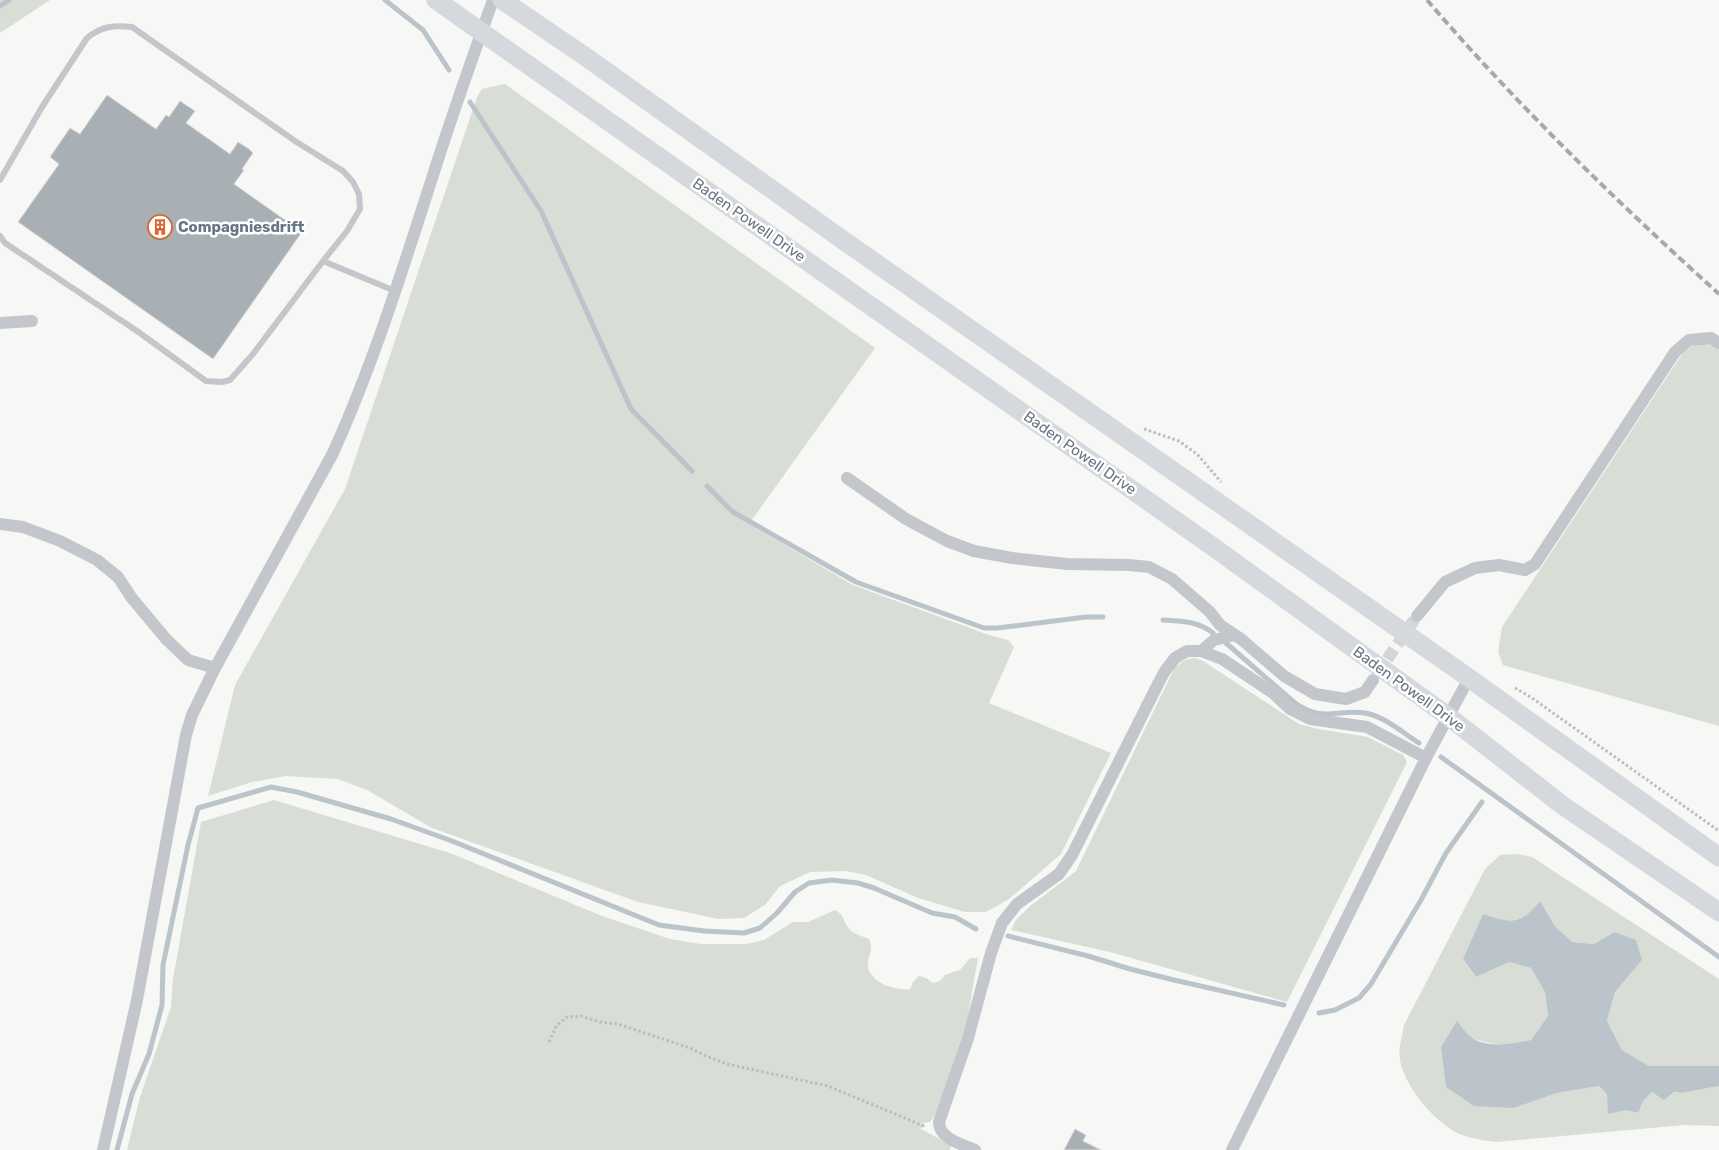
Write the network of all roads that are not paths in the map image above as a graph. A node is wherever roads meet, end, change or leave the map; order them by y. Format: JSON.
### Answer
{"nodes":[{"id":1,"x":436,"y":0,"type":"edge"},
{"id":2,"x":493,"y":0,"type":"edge"},
{"id":3,"x":502,"y":0,"type":"edge"},
{"id":4,"x":482,"y":32,"type":"junction"},
{"id":5,"x":0,"y":180,"type":"edge"},
{"id":6,"x":0,"y":236,"type":"edge"},
{"id":7,"x":323,"y":261,"type":"junction"},
{"id":8,"x":395,"y":291,"type":"junction"},
{"id":9,"x":32,"y":321,"type":"dead end"},
{"id":10,"x":0,"y":323,"type":"edge"},
{"id":11,"x":1719,"y":343,"type":"edge"},
{"id":12,"x":847,"y":478,"type":"dead end"},
{"id":13,"x":0,"y":524,"type":"edge"},
{"id":14,"x":1418,"y":616,"type":"tunnel mouth"},
{"id":15,"x":1235,"y":635,"type":"junction"},
{"id":16,"x":1201,"y":651,"type":"junction"},
{"id":17,"x":215,"y":668,"type":"junction"},
{"id":18,"x":1469,"y":678,"type":"junction"},
{"id":19,"x":1373,"y":680,"type":"tunnel mouth"},
{"id":20,"x":1449,"y":717,"type":"junction"},
{"id":21,"x":1426,"y":758,"type":"junction"},
{"id":22,"x":1719,"y":857,"type":"edge"},
{"id":23,"x":1719,"y":912,"type":"edge"},
{"id":24,"x":103,"y":1150,"type":"edge"},
{"id":25,"x":975,"y":1150,"type":"edge"},
{"id":26,"x":1232,"y":1150,"type":"edge"}],
"edges":[{"from":1,"to":4,"type":"main road","name":"Baden Powell Drive"},
{"from":2,"to":4,"type":"street"},
{"from":3,"to":18,"type":"main road"},
{"from":4,"to":8,"type":"street"},
{"from":4,"to":20,"type":"main road","name":"Baden Powell Drive"},
{"from":5,"to":7,"type":"lane"},
{"from":6,"to":7,"type":"lane"},
{"from":7,"to":8,"type":"lane"},
{"from":8,"to":17,"type":"street"},
{"from":9,"to":10,"type":"street"},
{"from":11,"to":14,"type":"street"},
{"from":12,"to":15,"type":"street"},
{"from":13,"to":17,"type":"street"},
{"from":15,"to":16,"type":"street"},
{"from":15,"to":19,"type":"street"},
{"from":16,"to":21,"type":"street"},
{"from":16,"to":25,"type":"street"},
{"from":17,"to":24,"type":"street"},
{"from":18,"to":20,"type":"street"},
{"from":18,"to":22,"type":"main road"},
{"from":20,"to":21,"type":"street"},
{"from":20,"to":23,"type":"main road","name":"Baden Powell Drive"},
{"from":21,"to":26,"type":"street"}]}
